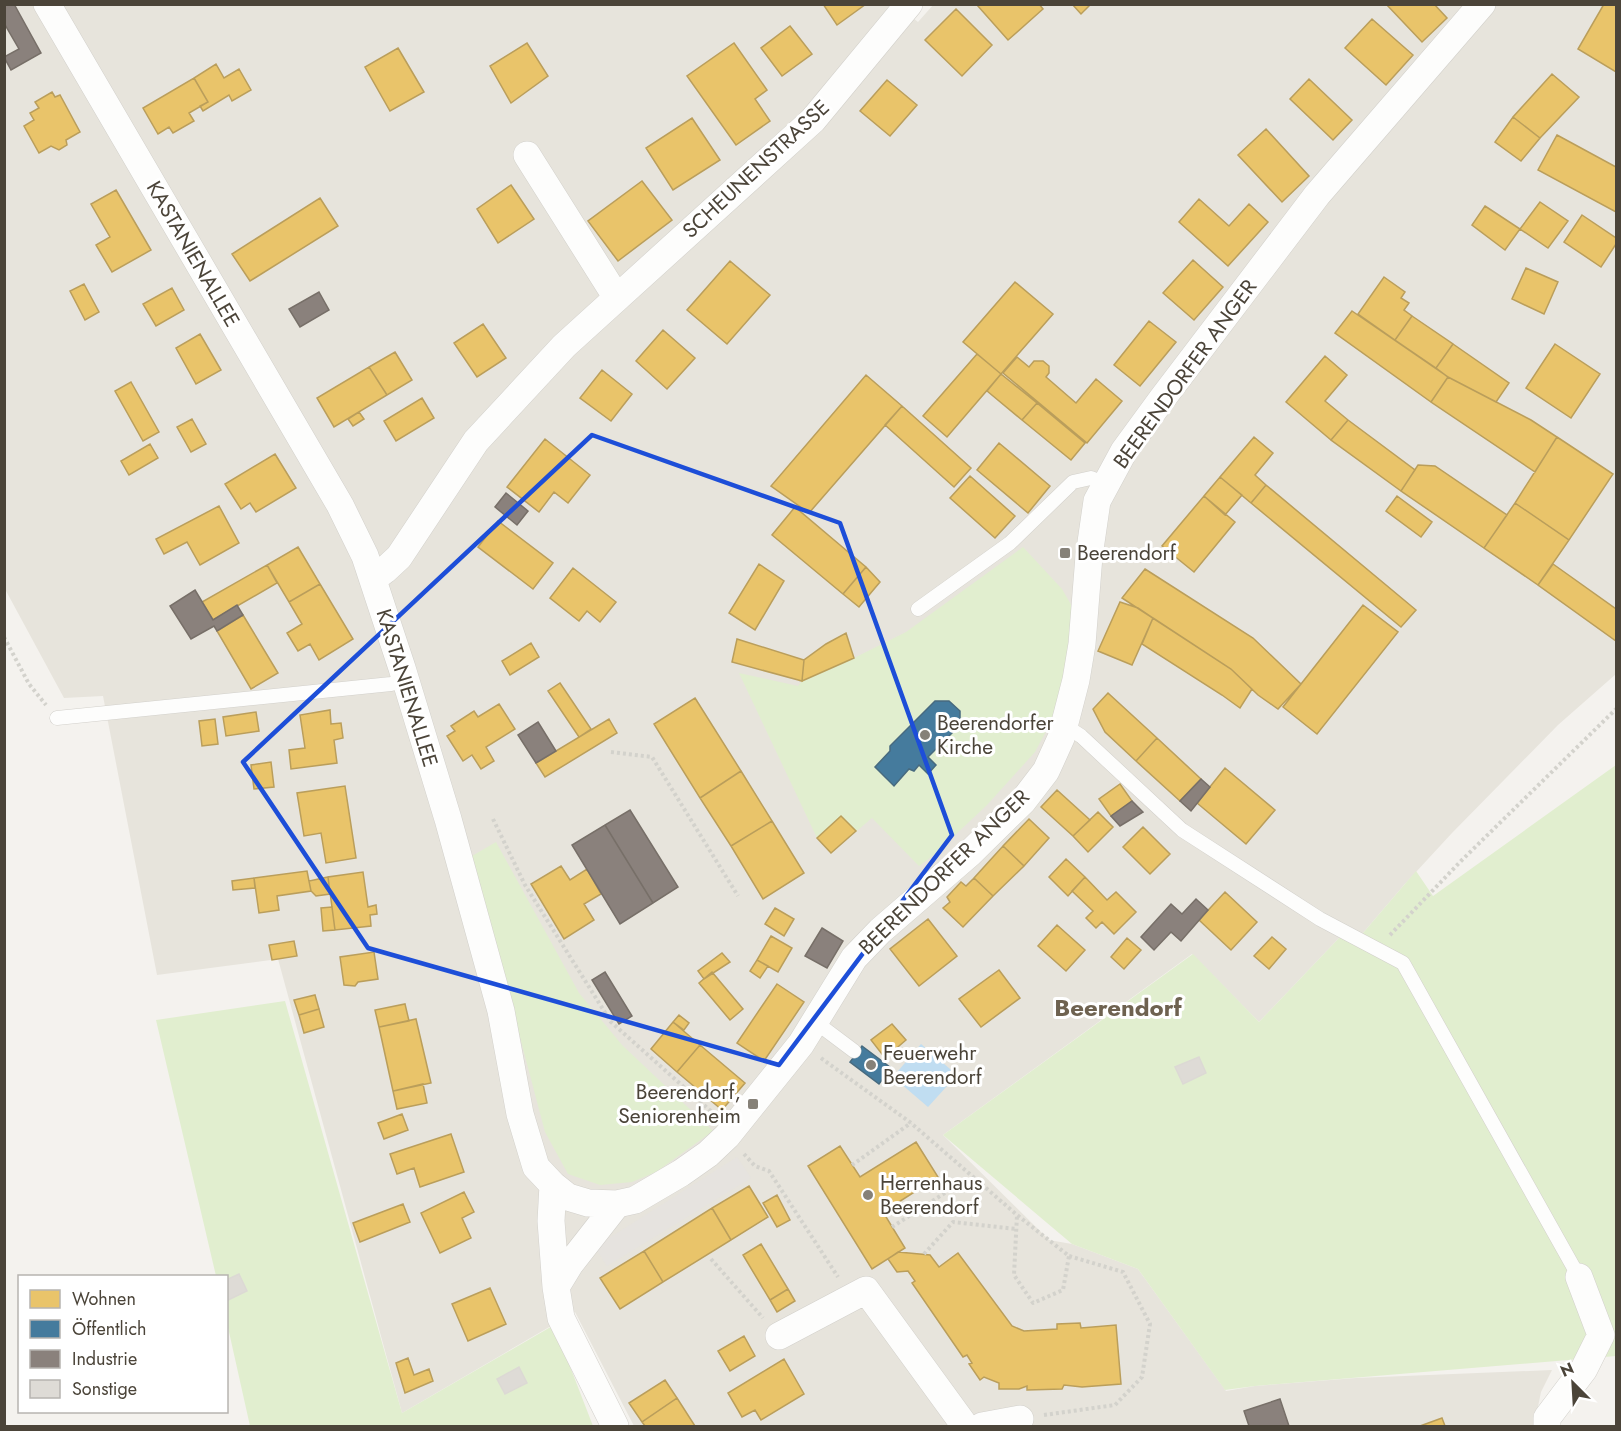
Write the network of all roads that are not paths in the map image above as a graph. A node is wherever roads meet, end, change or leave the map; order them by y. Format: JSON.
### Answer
{"nodes":[{"id":1,"x":47,"y":4,"type":"edge"},
{"id":2,"x":909,"y":4,"type":"edge"},
{"id":3,"x":1482,"y":4,"type":"edge"},
{"id":4,"x":527,"y":154,"type":"dead end"},
{"id":5,"x":617,"y":298,"type":"junction"},
{"id":6,"x":1106,"y":484,"type":"junction"},
{"id":7,"x":373,"y":579,"type":"junction"},
{"id":8,"x":918,"y":609,"type":"dead end"},
{"id":9,"x":406,"y":680,"type":"junction"},
{"id":10,"x":57,"y":718,"type":"road end"},
{"id":11,"x":1064,"y":725,"type":"junction"},
{"id":12,"x":814,"y":1021,"type":"junction"},
{"id":13,"x":854,"y":1051,"type":"dead end"},
{"id":14,"x":553,"y":1185,"type":"junction"},
{"id":15,"x":617,"y":1204,"type":"junction"},
{"id":16,"x":1579,"y":1277,"type":"joint"},
{"id":17,"x":555,"y":1287,"type":"junction"},
{"id":18,"x":779,"y":1336,"type":"road end"},
{"id":19,"x":1020,"y":1419,"type":"road end"},
{"id":20,"x":615,"y":1426,"type":"edge"},
{"id":21,"x":965,"y":1426,"type":"edge"},
{"id":22,"x":981,"y":1426,"type":"edge"},
{"id":23,"x":1547,"y":1426,"type":"edge"}],
"edges":[{"from":1,"to":7,"type":"street","name":"KASTANIENALLEE"},
{"from":2,"to":5,"type":"street","name":"SCHEUNENSTRASSE"},
{"from":3,"to":6,"type":"street","name":"BEERENDORFER ANGER"},
{"from":4,"to":5,"type":"street"},
{"from":5,"to":7,"type":"street","name":"SCHEUNENSTRASSE"},
{"from":6,"to":8,"type":"lane"},
{"from":6,"to":11,"type":"street","name":"BEERENDORFER ANGER"},
{"from":7,"to":9,"type":"street","name":"KASTANIENALLEE"},
{"from":9,"to":10,"type":"lane"},
{"from":9,"to":14,"type":"street","name":"KASTANIENALLEE"},
{"from":11,"to":12,"type":"street","name":"BEERENDORFER ANGER"},
{"from":11,"to":16,"type":"lane"},
{"from":12,"to":13,"type":"lane"},
{"from":12,"to":15,"type":"street","name":"BEERENDORFER ANGER"},
{"from":14,"to":15,"type":"street","name":"BEERENDORFER ANGER"},
{"from":14,"to":17,"type":"street"},
{"from":15,"to":17,"type":"street"},
{"from":16,"to":23,"type":"street"},
{"from":17,"to":20,"type":"street"},
{"from":18,"to":21,"type":"street"},
{"from":19,"to":22,"type":"street"}]}
